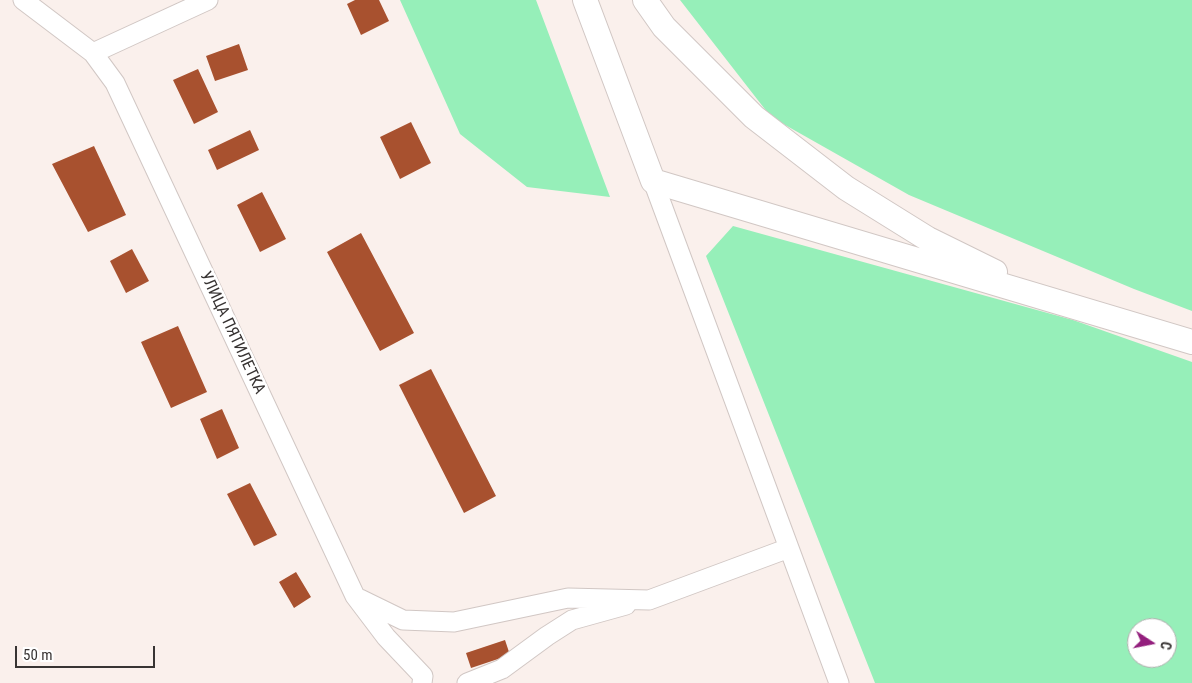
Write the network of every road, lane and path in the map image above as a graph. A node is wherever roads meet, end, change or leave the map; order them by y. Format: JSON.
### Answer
{"nodes":[{"id":1,"x":23,"y":0,"type":"edge"},
{"id":2,"x":208,"y":0,"type":"edge"},
{"id":3,"x":586,"y":0,"type":"edge"},
{"id":4,"x":645,"y":0,"type":"edge"},
{"id":5,"x":93,"y":53,"type":"junction"},
{"id":6,"x":653,"y":181,"type":"junction"},
{"id":7,"x":1062,"y":304,"type":"junction"},
{"id":8,"x":1192,"y":342,"type":"edge"},
{"id":9,"x":789,"y":548,"type":"junction"},
{"id":10,"x":355,"y":596,"type":"junction"},
{"id":11,"x":644,"y":600,"type":"junction"},
{"id":12,"x":425,"y":681,"type":"edge"},
{"id":13,"x":467,"y":683,"type":"edge"},
{"id":14,"x":839,"y":683,"type":"edge"}],
"edges":[{"from":1,"to":5,"type":"street","name":"УЛИЦА ПЯТИЛЕТКА"},
{"from":2,"to":5,"type":"street"},
{"from":3,"to":6,"type":"street"},
{"from":4,"to":7,"type":"street"},
{"from":5,"to":10,"type":"street","name":"УЛИЦА ПЯТИЛЕТКА"},
{"from":6,"to":7,"type":"street"},
{"from":6,"to":9,"type":"street"},
{"from":7,"to":8,"type":"street"},
{"from":9,"to":11,"type":"street"},
{"from":9,"to":14,"type":"street"},
{"from":10,"to":11,"type":"street"},
{"from":10,"to":12,"type":"street","name":"УЛИЦА ПЯТИЛЕТКА"},
{"from":11,"to":13,"type":"street"}]}
